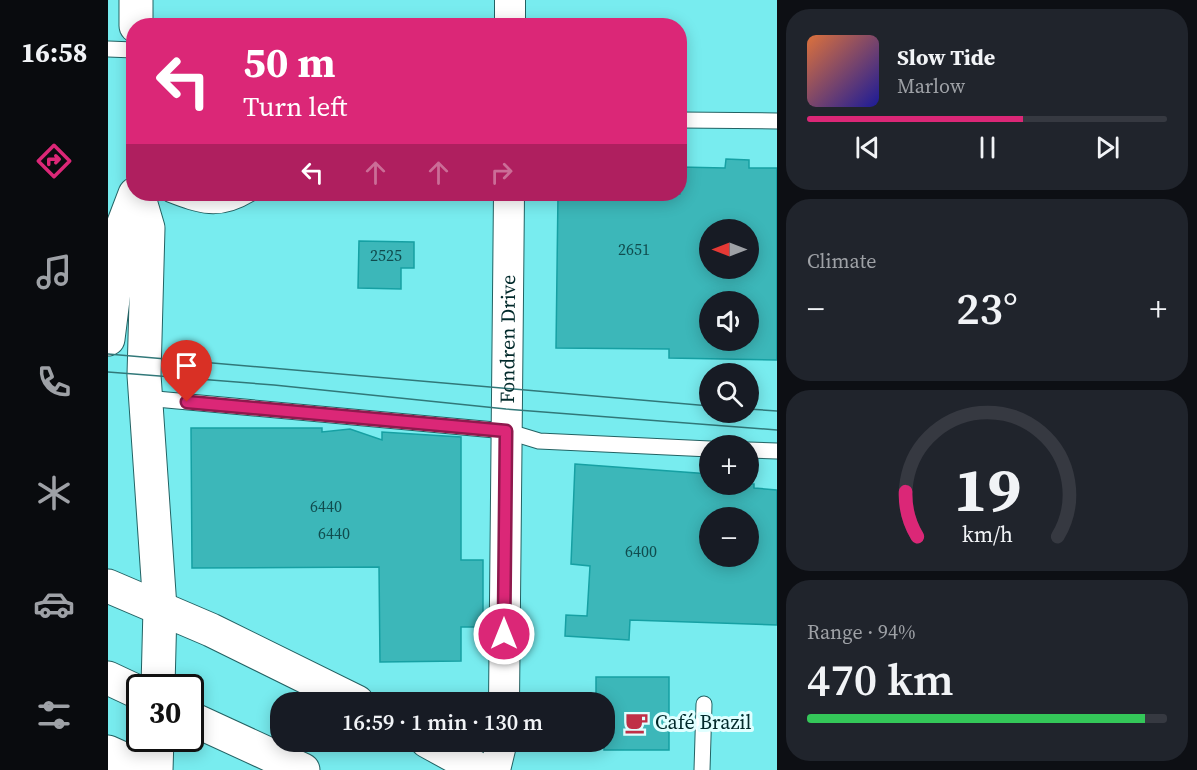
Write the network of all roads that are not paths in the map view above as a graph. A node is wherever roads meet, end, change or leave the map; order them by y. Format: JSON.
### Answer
{"nodes":[{"id":1,"x":136,"y":0,"type":"edge"},
{"id":2,"x":510,"y":0,"type":"edge"},
{"id":3,"x":136,"y":18,"type":"edge"},
{"id":4,"x":510,"y":18,"type":"edge"},
{"id":5,"x":108,"y":49,"type":"edge"},
{"id":6,"x":126,"y":50,"type":"edge"},
{"id":7,"x":687,"y":120,"type":"edge"},
{"id":8,"x":777,"y":121,"type":"edge"},
{"id":9,"x":133,"y":201,"type":"edge"},
{"id":10,"x":138,"y":201,"type":"edge"},
{"id":11,"x":188,"y":201,"type":"edge"},
{"id":12,"x":237,"y":201,"type":"edge"},
{"id":13,"x":509,"y":201,"type":"edge"},
{"id":14,"x":108,"y":339,"type":"edge"},
{"id":15,"x":145,"y":398,"type":"junction"},
{"id":16,"x":506,"y":431,"type":"junction"},
{"id":17,"x":699,"y":448,"type":"edge"},
{"id":18,"x":759,"y":451,"type":"edge"},
{"id":19,"x":777,"y":452,"type":"edge"},
{"id":20,"x":108,"y":586,"type":"edge"},
{"id":21,"x":160,"y":608,"type":"junction"},
{"id":22,"x":158,"y":674,"type":"edge"},
{"id":23,"x":108,"y":678,"type":"edge"},
{"id":24,"x":126,"y":686,"type":"edge"},
{"id":25,"x":337,"y":692,"type":"edge"},
{"id":26,"x":504,"y":692,"type":"edge"},
{"id":27,"x":704,"y":704,"type":"dead end"},
{"id":28,"x":204,"y":724,"type":"edge"},
{"id":29,"x":157,"y":752,"type":"edge"},
{"id":30,"x":447,"y":752,"type":"edge"},
{"id":31,"x":499,"y":752,"type":"edge"},
{"id":32,"x":108,"y":753,"type":"edge"},
{"id":33,"x":148,"y":770,"type":"edge"},
{"id":34,"x":156,"y":770,"type":"edge"},
{"id":35,"x":303,"y":770,"type":"edge"},
{"id":36,"x":480,"y":770,"type":"edge"},
{"id":37,"x":495,"y":770,"type":"edge"},
{"id":38,"x":702,"y":770,"type":"edge"}],
"edges":[{"from":1,"to":3,"type":"main road"},
{"from":2,"to":4,"type":"street"},
{"from":5,"to":6,"type":"lane"},
{"from":7,"to":8,"type":"lane"},
{"from":9,"to":14,"type":"main road"},
{"from":10,"to":15,"type":"main road"},
{"from":11,"to":12,"type":"lane"},
{"from":13,"to":16,"type":"street","name":"Fondren Drive"},
{"from":15,"to":16,"type":"lane"},
{"from":15,"to":21,"type":"main road"},
{"from":16,"to":17,"type":"lane"},
{"from":16,"to":26,"type":"street","name":"Fondren Drive"},
{"from":18,"to":19,"type":"lane"},
{"from":20,"to":21,"type":"main road"},
{"from":21,"to":22,"type":"main road"},
{"from":21,"to":25,"type":"main road"},
{"from":23,"to":24,"type":"main road"},
{"from":27,"to":38,"type":"lane"},
{"from":28,"to":35,"type":"main road"},
{"from":29,"to":34,"type":"main road"},
{"from":30,"to":36,"type":"main road"},
{"from":31,"to":37,"type":"street"},
{"from":32,"to":33,"type":"main road"}]}
